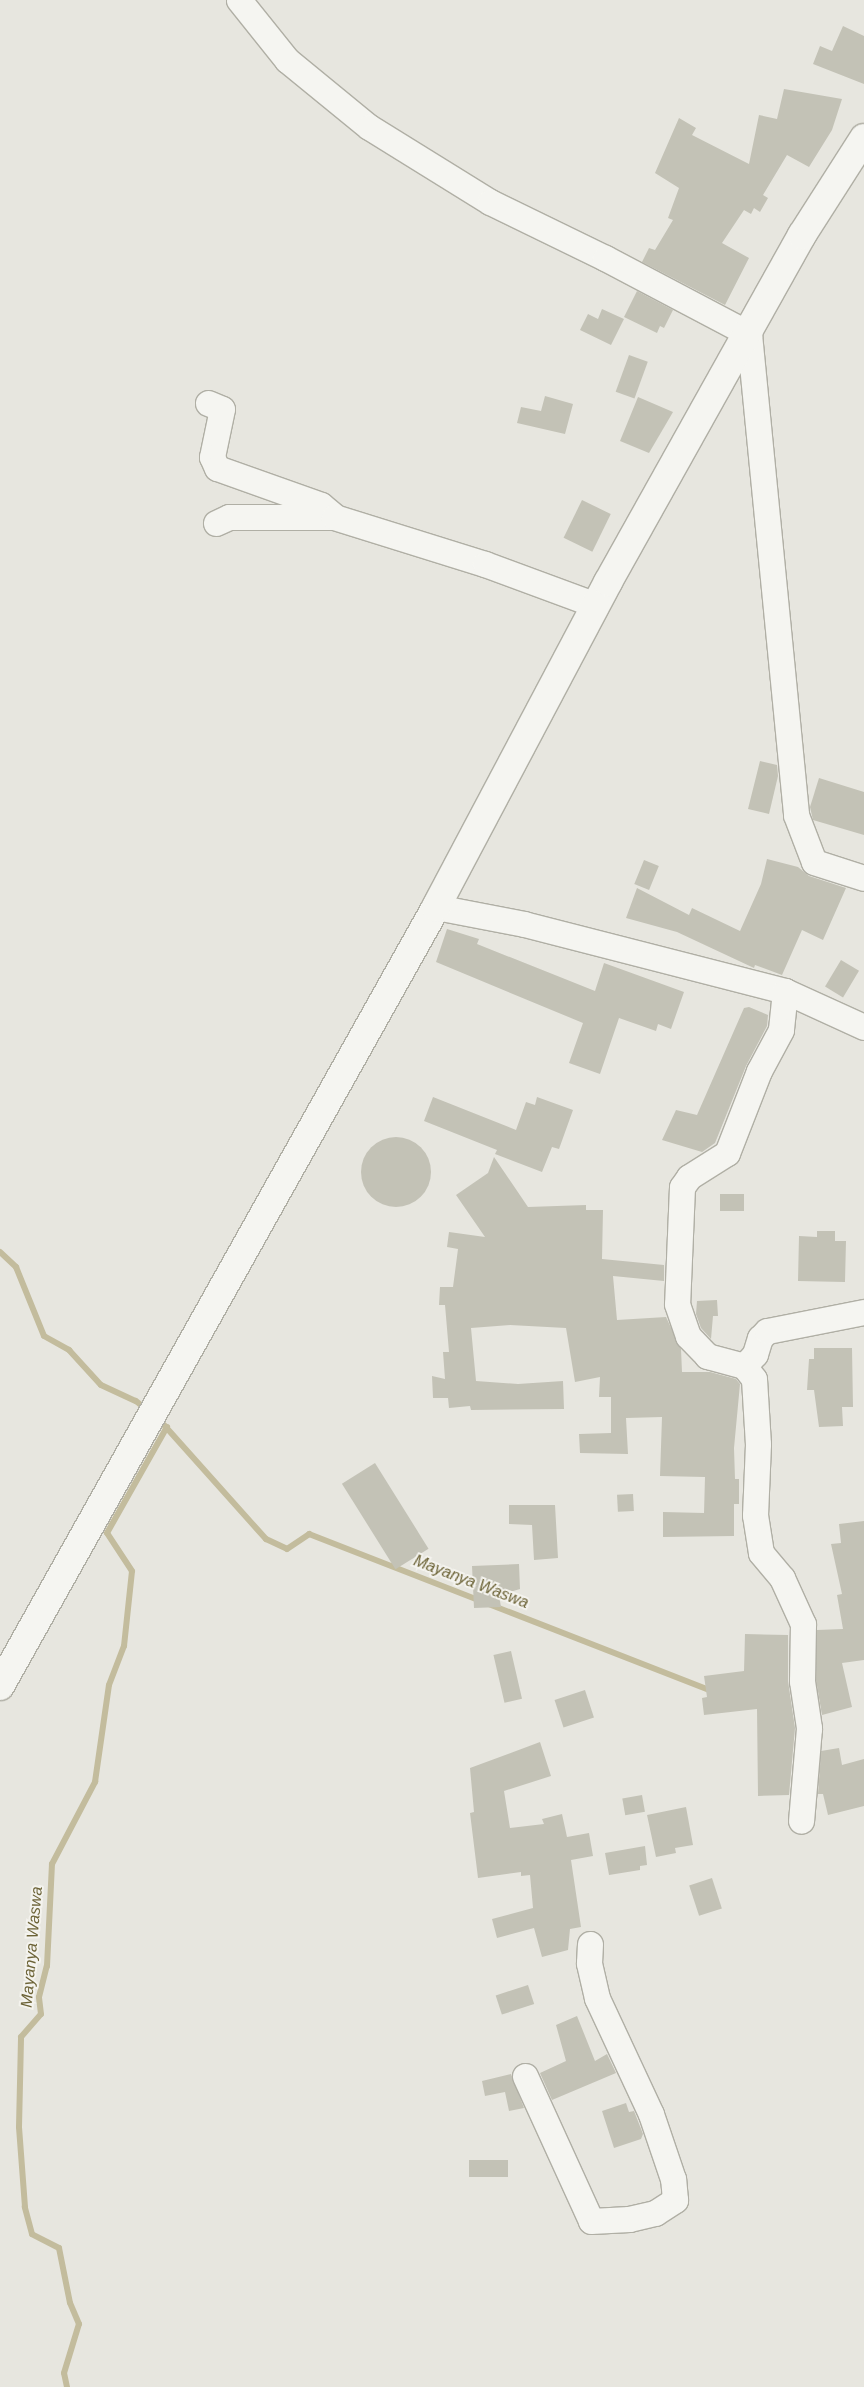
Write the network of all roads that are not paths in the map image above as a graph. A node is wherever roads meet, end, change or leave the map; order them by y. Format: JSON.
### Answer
{"nodes":[{"id":1,"x":239,"y":0,"type":"edge"},
{"id":2,"x":864,"y":138,"type":"edge"},
{"id":3,"x":749,"y":334,"type":"junction"},
{"id":4,"x":208,"y":403,"type":"dead end"},
{"id":5,"x":334,"y":517,"type":"junction"},
{"id":6,"x":216,"y":523,"type":"dead end"},
{"id":7,"x":596,"y":605,"type":"junction"},
{"id":8,"x":864,"y":878,"type":"edge"},
{"id":9,"x":436,"y":907,"type":"junction"},
{"id":10,"x":785,"y":992,"type":"junction"},
{"id":11,"x":864,"y":1027,"type":"edge"},
{"id":12,"x":864,"y":1312,"type":"edge"},
{"id":13,"x":744,"y":1366,"type":"junction"},
{"id":14,"x":0,"y":1686,"type":"edge"},
{"id":15,"x":801,"y":1821,"type":"dead end"},
{"id":16,"x":590,"y":1944,"type":"dead end"},
{"id":17,"x":524,"y":2076,"type":"dead end"}],
"edges":[{"from":1,"to":3,"type":"street"},
{"from":2,"to":3,"type":"street"},
{"from":3,"to":7,"type":"street"},
{"from":3,"to":8,"type":"street"},
{"from":4,"to":5,"type":"street"},
{"from":5,"to":6,"type":"street"},
{"from":5,"to":7,"type":"street"},
{"from":7,"to":9,"type":"street"},
{"from":9,"to":10,"type":"street"},
{"from":9,"to":14,"type":"street"},
{"from":10,"to":11,"type":"street"},
{"from":10,"to":13,"type":"street"},
{"from":12,"to":13,"type":"street"},
{"from":13,"to":15,"type":"street"},
{"from":16,"to":17,"type":"street"}]}
